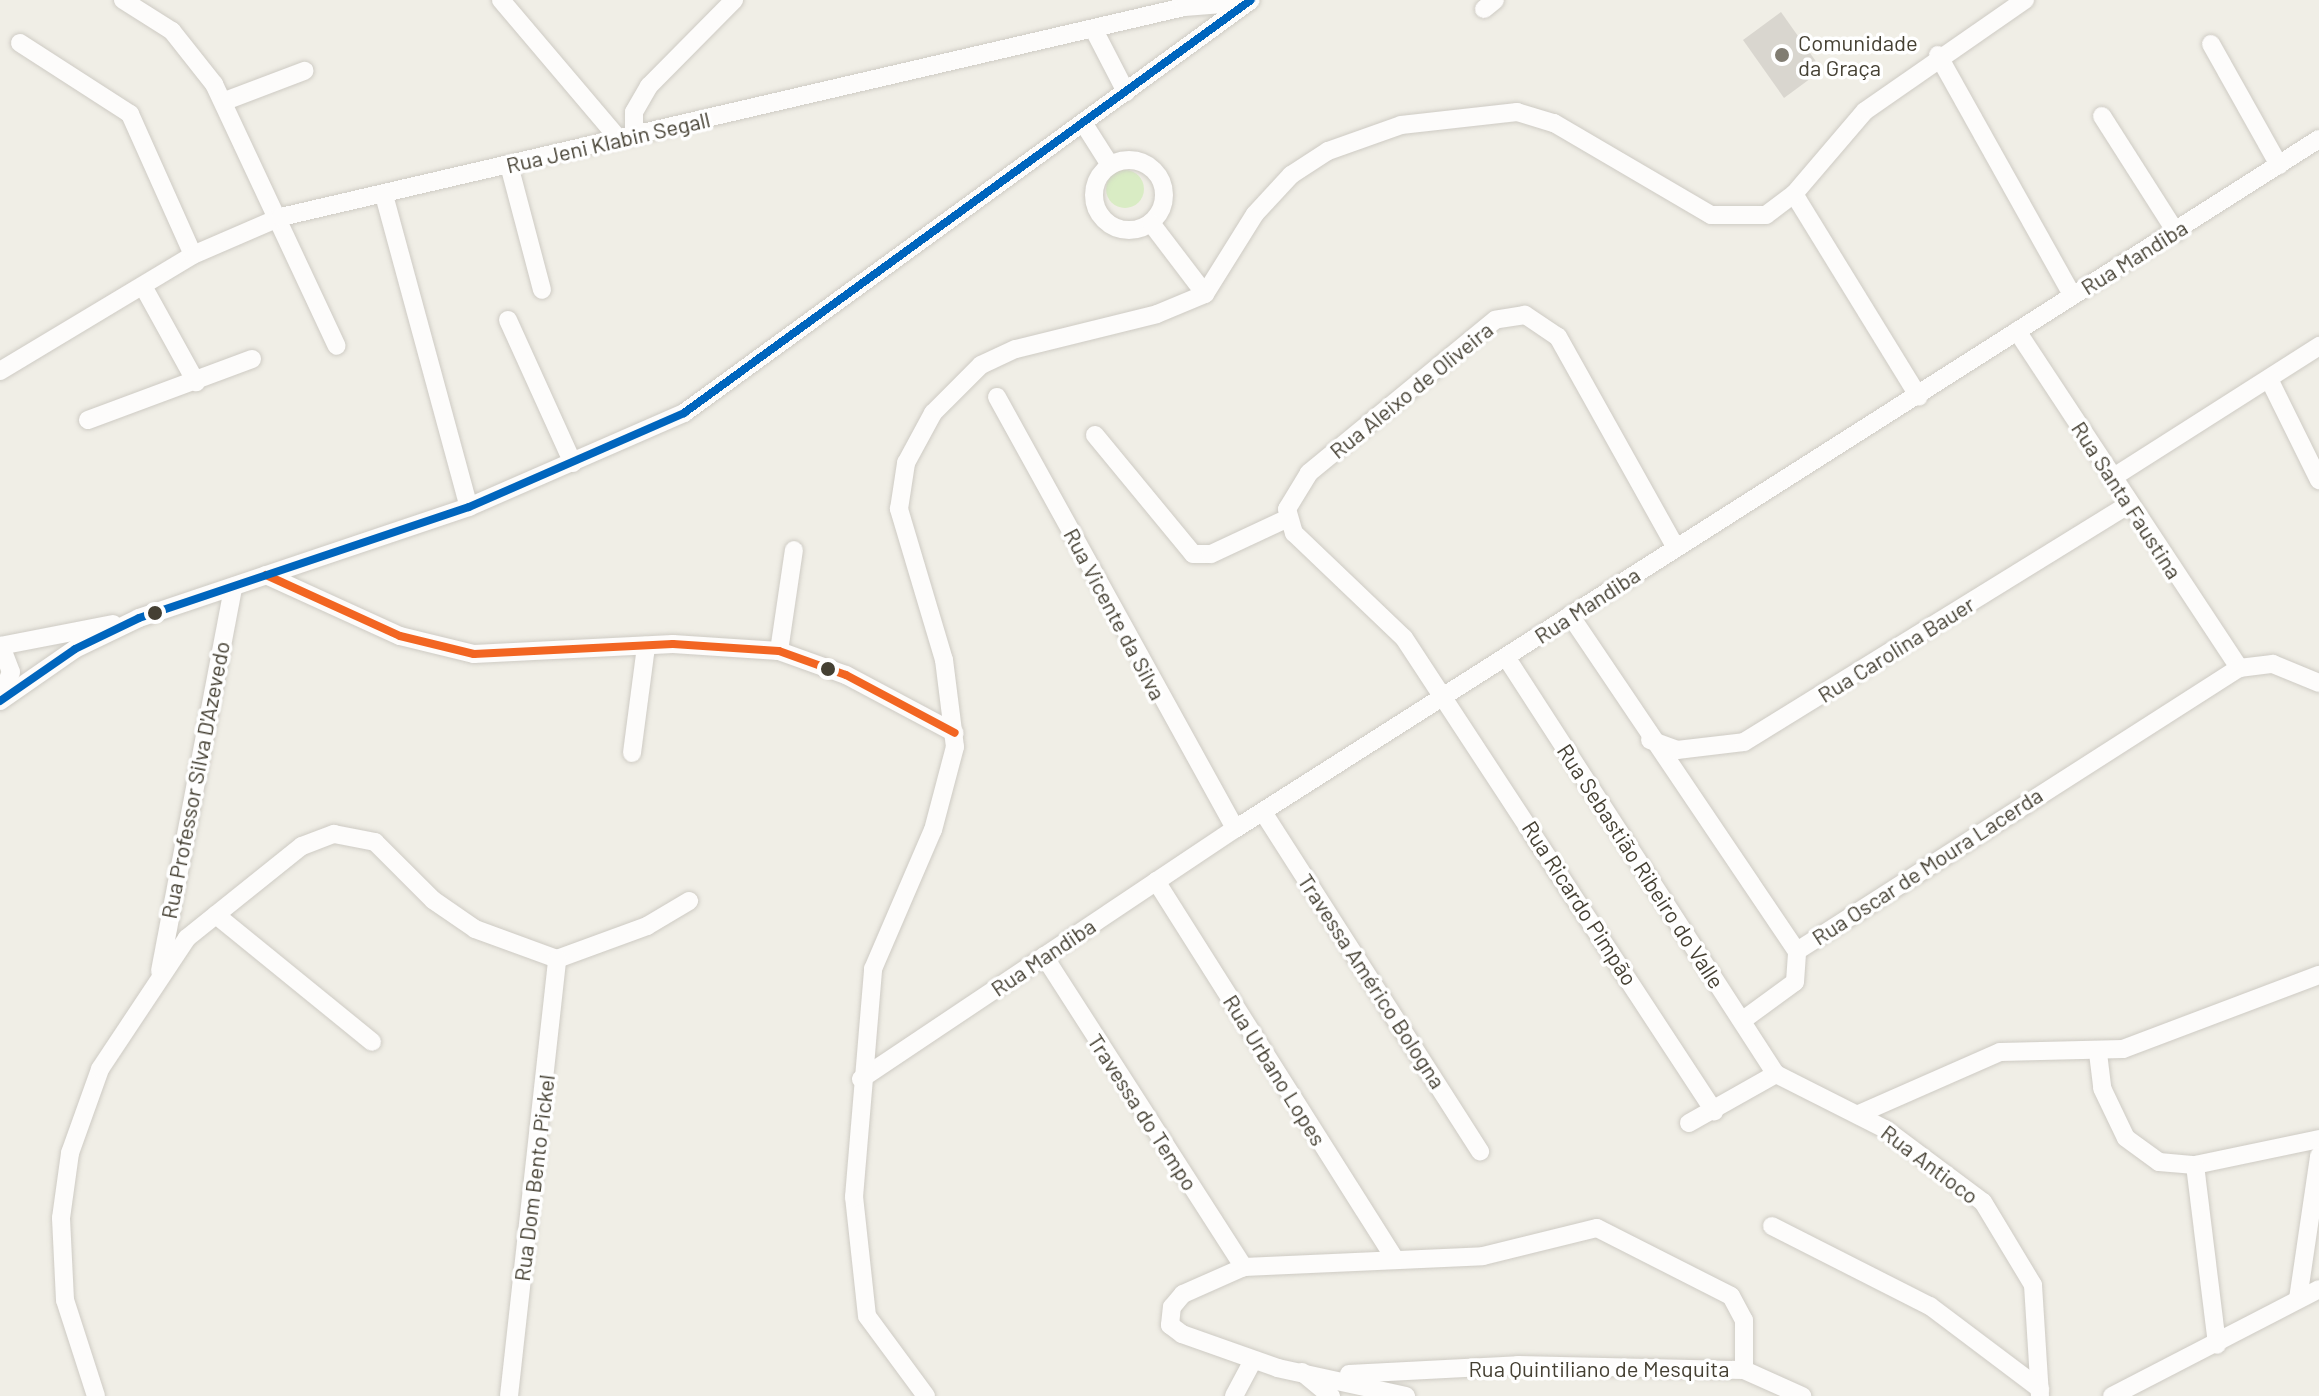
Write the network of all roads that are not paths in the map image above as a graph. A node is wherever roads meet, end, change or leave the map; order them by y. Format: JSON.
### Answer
{"nodes":[{"id":1,"x":123,"y":0,"type":"edge"},
{"id":2,"x":501,"y":0,"type":"edge"},
{"id":3,"x":734,"y":0,"type":"edge"},
{"id":4,"x":2025,"y":0,"type":"edge"},
{"id":5,"x":1249,"y":1,"type":"edge"},
{"id":6,"x":1094,"y":30,"type":"junction"},
{"id":7,"x":20,"y":43,"type":"dead end"},
{"id":8,"x":2211,"y":44,"type":"dead end"},
{"id":9,"x":1938,"y":55,"type":"junction"},
{"id":10,"x":304,"y":71,"type":"dead end"},
{"id":11,"x":1126,"y":92,"type":"junction"},
{"id":12,"x":225,"y":101,"type":"junction"},
{"id":13,"x":2102,"y":116,"type":"dead end"},
{"id":14,"x":1084,"y":124,"type":"junction"},
{"id":15,"x":625,"y":135,"type":"junction"},
{"id":16,"x":2319,"y":139,"type":"edge"},
{"id":17,"x":509,"y":165,"type":"junction"},
{"id":18,"x":1110,"y":165,"type":"junction"},
{"id":19,"x":2279,"y":165,"type":"junction"},
{"id":20,"x":1794,"y":194,"type":"junction"},
{"id":21,"x":384,"y":195,"type":"junction"},
{"id":22,"x":281,"y":217,"type":"junction"},
{"id":23,"x":1151,"y":223,"type":"junction"},
{"id":24,"x":2176,"y":232,"type":"junction"},
{"id":25,"x":193,"y":255,"type":"junction"},
{"id":26,"x":143,"y":286,"type":"junction"},
{"id":27,"x":542,"y":290,"type":"dead end"},
{"id":28,"x":1205,"y":294,"type":"junction"},
{"id":29,"x":2072,"y":295,"type":"junction"},
{"id":30,"x":508,"y":320,"type":"dead end"},
{"id":31,"x":2017,"y":331,"type":"junction"},
{"id":32,"x":337,"y":346,"type":"dead end"},
{"id":33,"x":2319,"y":346,"type":"edge"},
{"id":34,"x":252,"y":359,"type":"dead end"},
{"id":35,"x":0,"y":371,"type":"edge"},
{"id":36,"x":2269,"y":379,"type":"junction"},
{"id":37,"x":196,"y":382,"type":"junction"},
{"id":38,"x":997,"y":397,"type":"dead end"},
{"id":39,"x":1919,"y":397,"type":"junction"},
{"id":40,"x":88,"y":420,"type":"dead end"},
{"id":41,"x":1095,"y":435,"type":"dead end"},
{"id":42,"x":573,"y":463,"type":"junction"},
{"id":43,"x":2112,"y":478,"type":"junction"},
{"id":44,"x":2319,"y":480,"type":"edge"},
{"id":45,"x":2129,"y":504,"type":"junction"},
{"id":46,"x":469,"y":507,"type":"junction"},
{"id":47,"x":1286,"y":519,"type":"junction"},
{"id":48,"x":1676,"y":548,"type":"junction"},
{"id":49,"x":794,"y":550,"type":"dead end"},
{"id":50,"x":266,"y":575,"type":"junction"},
{"id":51,"x":233,"y":587,"type":"junction"},
{"id":52,"x":1570,"y":615,"type":"junction"},
{"id":53,"x":139,"y":618,"type":"junction"},
{"id":54,"x":0,"y":646,"type":"edge"},
{"id":55,"x":646,"y":646,"type":"junction"},
{"id":56,"x":779,"y":651,"type":"junction"},
{"id":57,"x":1506,"y":657,"type":"junction"},
{"id":58,"x":2239,"y":668,"type":"junction"},
{"id":59,"x":2319,"y":683,"type":"edge"},
{"id":60,"x":1444,"y":696,"type":"junction"},
{"id":61,"x":0,"y":699,"type":"edge"},
{"id":62,"x":955,"y":733,"type":"junction"},
{"id":63,"x":1650,"y":740,"type":"junction"},
{"id":64,"x":632,"y":753,"type":"dead end"},
{"id":65,"x":1263,"y":812,"type":"junction"},
{"id":66,"x":1235,"y":829,"type":"junction"},
{"id":67,"x":1156,"y":881,"type":"junction"},
{"id":68,"x":689,"y":901,"type":"dead end"},
{"id":69,"x":216,"y":915,"type":"junction"},
{"id":70,"x":1797,"y":951,"type":"junction"},
{"id":71,"x":1044,"y":956,"type":"junction"},
{"id":72,"x":557,"y":959,"type":"junction"},
{"id":73,"x":160,"y":973,"type":"junction"},
{"id":74,"x":2319,"y":975,"type":"edge"},
{"id":75,"x":1743,"y":1020,"type":"junction"},
{"id":76,"x":372,"y":1042,"type":"dead end"},
{"id":77,"x":2098,"y":1053,"type":"junction"},
{"id":78,"x":1776,"y":1074,"type":"junction"},
{"id":79,"x":861,"y":1079,"type":"junction"},
{"id":80,"x":1714,"y":1111,"type":"junction"},
{"id":81,"x":1859,"y":1114,"type":"junction"},
{"id":82,"x":1689,"y":1123,"type":"dead end"},
{"id":83,"x":2319,"y":1139,"type":"edge"},
{"id":84,"x":1480,"y":1151,"type":"dead end"},
{"id":85,"x":2319,"y":1156,"type":"edge"},
{"id":86,"x":2195,"y":1165,"type":"junction"},
{"id":87,"x":1772,"y":1226,"type":"dead end"},
{"id":88,"x":1394,"y":1258,"type":"junction"},
{"id":89,"x":1244,"y":1267,"type":"junction"},
{"id":90,"x":2319,"y":1289,"type":"edge"},
{"id":91,"x":2298,"y":1299,"type":"junction"},
{"id":92,"x":2217,"y":1345,"type":"junction"},
{"id":93,"x":1253,"y":1361,"type":"junction"},
{"id":94,"x":1744,"y":1370,"type":"junction"},
{"id":95,"x":1302,"y":1372,"type":"junction"},
{"id":96,"x":1334,"y":1375,"type":"junction"},
{"id":97,"x":2040,"y":1392,"type":"edge"},
{"id":98,"x":96,"y":1396,"type":"edge"},
{"id":99,"x":509,"y":1396,"type":"edge"},
{"id":100,"x":926,"y":1396,"type":"edge"},
{"id":101,"x":1234,"y":1396,"type":"edge"},
{"id":102,"x":1331,"y":1396,"type":"edge"},
{"id":103,"x":1406,"y":1396,"type":"edge"},
{"id":104,"x":1802,"y":1396,"type":"edge"},
{"id":105,"x":2112,"y":1396,"type":"edge"}],
"edges":[{"from":1,"to":12,"type":"street"},
{"from":2,"to":15,"type":"street"},
{"from":3,"to":15,"type":"street"},
{"from":4,"to":9,"type":"street"},
{"from":5,"to":6,"type":"street","name":"Rua Jeni Klabin Segall"},
{"from":5,"to":11,"type":"street"},
{"from":6,"to":11,"type":"street"},
{"from":6,"to":15,"type":"street","name":"Rua Jeni Klabin Segall"},
{"from":7,"to":25,"type":"street"},
{"from":8,"to":19,"type":"street"},
{"from":9,"to":20,"type":"street"},
{"from":9,"to":29,"type":"street"},
{"from":10,"to":12,"type":"street"},
{"from":11,"to":14,"type":"street"},
{"from":12,"to":22,"type":"street"},
{"from":13,"to":24,"type":"street"},
{"from":14,"to":18,"type":"street"},
{"from":14,"to":42,"type":"street"},
{"from":15,"to":17,"type":"street","name":"Rua Jeni Klabin Segall"},
{"from":16,"to":19,"type":"street","name":"Rua Mandiba"},
{"from":17,"to":21,"type":"street","name":"Rua Jeni Klabin Segall"},
{"from":17,"to":27,"type":"street"},
{"from":18,"to":23,"type":"street"},
{"from":18,"to":23,"type":"street"},
{"from":19,"to":24,"type":"street","name":"Rua Mandiba"},
{"from":20,"to":28,"type":"street"},
{"from":20,"to":39,"type":"street"},
{"from":21,"to":22,"type":"street","name":"Rua Jeni Klabin Segall"},
{"from":21,"to":46,"type":"street"},
{"from":22,"to":25,"type":"street","name":"Rua Jeni Klabin Segall"},
{"from":22,"to":32,"type":"street"},
{"from":23,"to":28,"type":"street"},
{"from":24,"to":29,"type":"street","name":"Rua Mandiba"},
{"from":25,"to":26,"type":"street","name":"Rua Jeni Klabin Segall"},
{"from":26,"to":35,"type":"street","name":"Rua Jeni Klabin Segall"},
{"from":26,"to":37,"type":"street"},
{"from":28,"to":62,"type":"street"},
{"from":29,"to":31,"type":"street","name":"Rua Mandiba"},
{"from":30,"to":42,"type":"street"},
{"from":31,"to":39,"type":"street","name":"Rua Mandiba"},
{"from":31,"to":43,"type":"street","name":"Rua Santa Faustina"},
{"from":33,"to":36,"type":"street"},
{"from":34,"to":37,"type":"street"},
{"from":36,"to":43,"type":"street"},
{"from":36,"to":44,"type":"street"},
{"from":37,"to":40,"type":"street"},
{"from":38,"to":66,"type":"street","name":"Rua Vicente da Silva"},
{"from":39,"to":48,"type":"street","name":"Rua Mandiba"},
{"from":41,"to":47,"type":"street"},
{"from":42,"to":46,"type":"street"},
{"from":43,"to":45,"type":"street","name":"Rua Santa Faustina"},
{"from":45,"to":58,"type":"street","name":"Rua Santa Faustina"},
{"from":45,"to":63,"type":"street","name":"Rua Carolina Bauer"},
{"from":46,"to":50,"type":"street"},
{"from":47,"to":48,"type":"street","name":"Rua Aleixo de Oliveira"},
{"from":47,"to":60,"type":"street"},
{"from":48,"to":52,"type":"street","name":"Rua Mandiba"},
{"from":49,"to":56,"type":"street"},
{"from":50,"to":51,"type":"street"},
{"from":50,"to":55,"type":"street"},
{"from":51,"to":53,"type":"street"},
{"from":51,"to":73,"type":"street","name":"Rua Professor Silva D'Azevedo"},
{"from":52,"to":57,"type":"street","name":"Rua Mandiba"},
{"from":52,"to":63,"type":"street","name":"Rua Oscar de Moura Lacerda"},
{"from":53,"to":54,"type":"street"},
{"from":53,"to":61,"type":"street"},
{"from":54,"to":61,"type":"street"},
{"from":55,"to":56,"type":"street"},
{"from":55,"to":64,"type":"street"},
{"from":56,"to":62,"type":"street"},
{"from":57,"to":60,"type":"street","name":"Rua Mandiba"},
{"from":57,"to":75,"type":"street","name":"Rua Sebastião Ribeiro do Valle"},
{"from":58,"to":59,"type":"street"},
{"from":58,"to":70,"type":"street","name":"Rua Oscar de Moura Lacerda"},
{"from":60,"to":65,"type":"street","name":"Rua Mandiba"},
{"from":60,"to":80,"type":"street","name":"Rua Ricardo Pimpão"},
{"from":62,"to":79,"type":"street"},
{"from":63,"to":70,"type":"street","name":"Rua Oscar de Moura Lacerda"},
{"from":65,"to":66,"type":"street","name":"Rua Mandiba"},
{"from":65,"to":84,"type":"street","name":"Travessa Américo Bologna"},
{"from":66,"to":67,"type":"street","name":"Rua Mandiba"},
{"from":67,"to":71,"type":"street","name":"Rua Mandiba"},
{"from":67,"to":88,"type":"street","name":"Rua Urbano Lopes"},
{"from":68,"to":72,"type":"street"},
{"from":69,"to":72,"type":"street"},
{"from":69,"to":73,"type":"street"},
{"from":69,"to":76,"type":"street"},
{"from":70,"to":75,"type":"street"},
{"from":71,"to":79,"type":"street","name":"Rua Mandiba"},
{"from":71,"to":89,"type":"street","name":"Travessa do Tempo"},
{"from":72,"to":99,"type":"street","name":"Rua Dom Bento Pickel"},
{"from":73,"to":98,"type":"street"},
{"from":74,"to":77,"type":"street"},
{"from":75,"to":78,"type":"street","name":"Rua Sebastião Ribeiro do Valle"},
{"from":77,"to":81,"type":"street"},
{"from":77,"to":86,"type":"street"},
{"from":78,"to":80,"type":"street"},
{"from":78,"to":81,"type":"street","name":"Rua Antioco"},
{"from":79,"to":100,"type":"street"},
{"from":80,"to":82,"type":"street"},
{"from":81,"to":97,"type":"street","name":"Rua Antioco"},
{"from":83,"to":86,"type":"street"},
{"from":85,"to":91,"type":"street"},
{"from":86,"to":92,"type":"street"},
{"from":87,"to":97,"type":"street"},
{"from":88,"to":89,"type":"street","name":"Rua Quintiliano de Mesquita"},
{"from":88,"to":94,"type":"street","name":"Rua Quintiliano de Mesquita"},
{"from":89,"to":93,"type":"street","name":"Rua Quintiliano de Mesquita"},
{"from":90,"to":91,"type":"street"},
{"from":91,"to":92,"type":"street"},
{"from":92,"to":105,"type":"street"},
{"from":93,"to":95,"type":"street"},
{"from":93,"to":101,"type":"street"},
{"from":94,"to":96,"type":"street","name":"Rua Quintiliano de Mesquita"},
{"from":94,"to":104,"type":"street"},
{"from":95,"to":96,"type":"street"},
{"from":95,"to":102,"type":"street"},
{"from":96,"to":103,"type":"street"}]}
